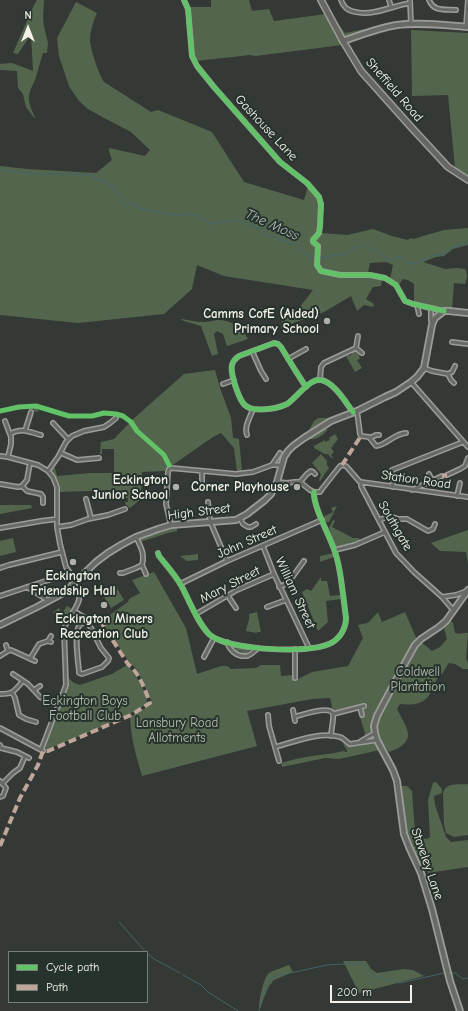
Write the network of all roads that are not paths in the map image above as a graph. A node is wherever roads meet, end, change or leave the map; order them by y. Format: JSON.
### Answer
{"nodes":[{"id":1,"x":184,"y":0,"type":"edge"},
{"id":2,"x":321,"y":0,"type":"edge"},
{"id":3,"x":341,"y":0,"type":"edge"},
{"id":4,"x":389,"y":0,"type":"edge"},
{"id":5,"x":429,"y":0,"type":"edge"},
{"id":6,"x":468,"y":0,"type":"edge"},
{"id":7,"x":410,"y":1,"type":"edge"},
{"id":8,"x":391,"y":7,"type":"junction"},
{"id":9,"x":468,"y":7,"type":"edge"},
{"id":10,"x":456,"y":10,"type":"dead end"},
{"id":11,"x":411,"y":24,"type":"junction"},
{"id":12,"x":467,"y":27,"type":"edge"},
{"id":13,"x":344,"y":41,"type":"junction"},
{"id":14,"x":468,"y":180,"type":"edge"},
{"id":15,"x":417,"y":305,"type":"junction"},
{"id":16,"x":431,"y":308,"type":"junction"},
{"id":17,"x":444,"y":312,"type":"junction"},
{"id":18,"x":468,"y":313,"type":"edge"},
{"id":19,"x":419,"y":314,"type":"dead end"},
{"id":20,"x":433,"y":323,"type":"junction"},
{"id":21,"x":358,"y":336,"type":"dead end"},
{"id":22,"x":452,"y":342,"type":"dead end"},
{"id":23,"x":468,"y":344,"type":"edge"},
{"id":24,"x":356,"y":348,"type":"junction"},
{"id":25,"x":306,"y":349,"type":"dead end"},
{"id":26,"x":252,"y":351,"type":"junction"},
{"id":27,"x":362,"y":352,"type":"dead end"},
{"id":28,"x":288,"y":359,"type":"junction"},
{"id":29,"x":455,"y":366,"type":"dead end"},
{"id":30,"x":424,"y":368,"type":"junction"},
{"id":31,"x":448,"y":374,"type":"junction"},
{"id":32,"x":260,"y":379,"type":"dead end"},
{"id":33,"x":234,"y":380,"type":"junction"},
{"id":34,"x":320,"y":380,"type":"junction"},
{"id":35,"x":411,"y":382,"type":"junction"},
{"id":36,"x":454,"y":383,"type":"dead end"},
{"id":37,"x":223,"y":384,"type":"dead end"},
{"id":38,"x":306,"y":386,"type":"junction"},
{"id":39,"x":253,"y":409,"type":"junction"},
{"id":40,"x":31,"y":412,"type":"dead end"},
{"id":41,"x":355,"y":412,"type":"junction"},
{"id":42,"x":116,"y":418,"type":"dead end"},
{"id":43,"x":5,"y":422,"type":"dead end"},
{"id":44,"x":53,"y":423,"type":"dead end"},
{"id":45,"x":25,"y":431,"type":"junction"},
{"id":46,"x":245,"y":433,"type":"dead end"},
{"id":47,"x":406,"y":433,"type":"dead end"},
{"id":48,"x":10,"y":434,"type":"junction"},
{"id":49,"x":380,"y":435,"type":"dead end"},
{"id":50,"x":40,"y":436,"type":"dead end"},
{"id":51,"x":370,"y":438,"type":"junction"},
{"id":52,"x":68,"y":439,"type":"junction"},
{"id":53,"x":463,"y":442,"type":"junction"},
{"id":54,"x":468,"y":447,"type":"edge"},
{"id":55,"x":60,"y":453,"type":"junction"},
{"id":56,"x":280,"y":453,"type":"dead end"},
{"id":57,"x":0,"y":456,"type":"edge"},
{"id":58,"x":8,"y":457,"type":"junction"},
{"id":59,"x":99,"y":458,"type":"dead end"},
{"id":60,"x":468,"y":458,"type":"edge"},
{"id":61,"x":30,"y":463,"type":"junction"},
{"id":62,"x":272,"y":464,"type":"junction"},
{"id":63,"x":281,"y":465,"type":"junction"},
{"id":64,"x":467,"y":466,"type":"edge"},
{"id":65,"x":48,"y":471,"type":"junction"},
{"id":66,"x":202,"y":471,"type":"junction"},
{"id":67,"x":315,"y":474,"type":"dead end"},
{"id":68,"x":429,"y":474,"type":"dead end"},
{"id":69,"x":449,"y":475,"type":"dead end"},
{"id":70,"x":442,"y":476,"type":"dead end"},
{"id":71,"x":432,"y":480,"type":"junction"},
{"id":72,"x":277,"y":482,"type":"junction"},
{"id":73,"x":300,"y":482,"type":"junction"},
{"id":74,"x":362,"y":482,"type":"junction"},
{"id":75,"x":460,"y":483,"type":"dead end"},
{"id":76,"x":0,"y":484,"type":"edge"},
{"id":77,"x":22,"y":486,"type":"junction"},
{"id":78,"x":202,"y":487,"type":"dead end"},
{"id":79,"x":393,"y":487,"type":"junction"},
{"id":80,"x":412,"y":490,"type":"junction"},
{"id":81,"x":314,"y":492,"type":"junction"},
{"id":82,"x":457,"y":496,"type":"junction"},
{"id":83,"x":468,"y":497,"type":"edge"},
{"id":84,"x":87,"y":500,"type":"dead end"},
{"id":85,"x":208,"y":502,"type":"dead end"},
{"id":86,"x":43,"y":503,"type":"dead end"},
{"id":87,"x":125,"y":509,"type":"dead end"},
{"id":88,"x":91,"y":518,"type":"junction"},
{"id":89,"x":240,"y":518,"type":"junction"},
{"id":90,"x":57,"y":519,"type":"junction"},
{"id":91,"x":322,"y":520,"type":"junction"},
{"id":92,"x":379,"y":520,"type":"junction"},
{"id":93,"x":210,"y":521,"type":"junction"},
{"id":94,"x":256,"y":524,"type":"dead end"},
{"id":95,"x":435,"y":524,"type":"dead end"},
{"id":96,"x":171,"y":526,"type":"junction"},
{"id":97,"x":58,"y":527,"type":"junction"},
{"id":98,"x":0,"y":528,"type":"edge"},
{"id":99,"x":385,"y":532,"type":"junction"},
{"id":100,"x":136,"y":537,"type":"junction"},
{"id":101,"x":263,"y":546,"type":"junction"},
{"id":102,"x":335,"y":550,"type":"junction"},
{"id":103,"x":62,"y":552,"type":"junction"},
{"id":104,"x":158,"y":553,"type":"dead end"},
{"id":105,"x":228,"y":561,"type":"junction"},
{"id":106,"x":304,"y":561,"type":"dead end"},
{"id":107,"x":142,"y":565,"type":"junction"},
{"id":108,"x":0,"y":568,"type":"edge"},
{"id":109,"x":120,"y":573,"type":"dead end"},
{"id":110,"x":146,"y":574,"type":"dead end"},
{"id":111,"x":274,"y":574,"type":"junction"},
{"id":112,"x":58,"y":577,"type":"dead end"},
{"id":113,"x":75,"y":583,"type":"junction"},
{"id":114,"x":180,"y":584,"type":"junction"},
{"id":115,"x":27,"y":587,"type":"junction"},
{"id":116,"x":280,"y":587,"type":"junction"},
{"id":117,"x":468,"y":590,"type":"edge"},
{"id":118,"x":0,"y":596,"type":"edge"},
{"id":119,"x":228,"y":596,"type":"junction"},
{"id":120,"x":442,"y":597,"type":"junction"},
{"id":121,"x":286,"y":600,"type":"junction"},
{"id":122,"x":49,"y":601,"type":"junction"},
{"id":123,"x":267,"y":607,"type":"dead end"},
{"id":124,"x":236,"y":608,"type":"dead end"},
{"id":125,"x":74,"y":611,"type":"junction"},
{"id":126,"x":454,"y":611,"type":"junction"},
{"id":127,"x":196,"y":614,"type":"junction"},
{"id":128,"x":86,"y":620,"type":"junction"},
{"id":129,"x":0,"y":625,"type":"edge"},
{"id":130,"x":51,"y":636,"type":"dead end"},
{"id":131,"x":214,"y":638,"type":"junction"},
{"id":132,"x":227,"y":642,"type":"junction"},
{"id":133,"x":6,"y":645,"type":"dead end"},
{"id":134,"x":258,"y":648,"type":"junction"},
{"id":135,"x":309,"y":648,"type":"junction"},
{"id":136,"x":295,"y":649,"type":"junction"},
{"id":137,"x":8,"y":651,"type":"junction"},
{"id":138,"x":0,"y":656,"type":"edge"},
{"id":139,"x":204,"y":657,"type":"dead end"},
{"id":140,"x":30,"y":659,"type":"junction"},
{"id":141,"x":35,"y":661,"type":"dead end"},
{"id":142,"x":14,"y":674,"type":"dead end"},
{"id":143,"x":295,"y":678,"type":"dead end"},
{"id":144,"x":23,"y":681,"type":"junction"},
{"id":145,"x":40,"y":686,"type":"dead end"},
{"id":146,"x":34,"y":690,"type":"junction"},
{"id":147,"x":12,"y":692,"type":"junction"},
{"id":148,"x":0,"y":694,"type":"edge"},
{"id":149,"x":55,"y":704,"type":"dead end"},
{"id":150,"x":292,"y":710,"type":"dead end"},
{"id":151,"x":333,"y":714,"type":"junction"},
{"id":152,"x":268,"y":715,"type":"dead end"},
{"id":153,"x":362,"y":715,"type":"dead end"},
{"id":154,"x":294,"y":717,"type":"junction"},
{"id":155,"x":295,"y":721,"type":"dead end"},
{"id":156,"x":36,"y":722,"type":"dead end"},
{"id":157,"x":0,"y":728,"type":"edge"},
{"id":158,"x":375,"y":733,"type":"junction"},
{"id":159,"x":331,"y":736,"type":"junction"},
{"id":160,"x":377,"y":740,"type":"junction"},
{"id":161,"x":359,"y":742,"type":"junction"},
{"id":162,"x":1,"y":746,"type":"edge"},
{"id":163,"x":275,"y":747,"type":"junction"},
{"id":164,"x":25,"y":756,"type":"junction"},
{"id":165,"x":29,"y":758,"type":"dead end"},
{"id":166,"x":279,"y":761,"type":"dead end"},
{"id":167,"x":1,"y":782,"type":"edge"},
{"id":168,"x":0,"y":797,"type":"edge"},
{"id":169,"x":460,"y":1011,"type":"edge"}],
"edges":[{"from":1,"to":15,"type":"street","name":"Gashouse Lane"},
{"from":2,"to":13,"type":"main road","name":"Sheffield Road"},
{"from":3,"to":8,"type":"street"},
{"from":4,"to":8,"type":"street"},
{"from":5,"to":10,"type":"street"},
{"from":6,"to":9,"type":"street"},
{"from":7,"to":8,"type":"street"},
{"from":7,"to":11,"type":"street"},
{"from":9,"to":12,"type":"street"},
{"from":11,"to":12,"type":"main road"},
{"from":11,"to":13,"type":"main road"},
{"from":13,"to":14,"type":"main road","name":"Sheffield Road"},
{"from":15,"to":16,"type":"street"},
{"from":15,"to":19,"type":"street"},
{"from":16,"to":17,"type":"street"},
{"from":16,"to":20,"type":"street"},
{"from":17,"to":18,"type":"main road"},
{"from":17,"to":20,"type":"main road"},
{"from":20,"to":30,"type":"main road"},
{"from":21,"to":24,"type":"street"},
{"from":22,"to":23,"type":"street"},
{"from":24,"to":27,"type":"street"},
{"from":24,"to":34,"type":"street"},
{"from":25,"to":28,"type":"street"},
{"from":26,"to":28,"type":"street"},
{"from":26,"to":32,"type":"street"},
{"from":26,"to":33,"type":"street"},
{"from":28,"to":38,"type":"street"},
{"from":29,"to":31,"type":"street"},
{"from":30,"to":31,"type":"street"},
{"from":30,"to":35,"type":"main road","name":"High Street"},
{"from":31,"to":36,"type":"street"},
{"from":33,"to":37,"type":"street"},
{"from":33,"to":39,"type":"street"},
{"from":34,"to":38,"type":"street"},
{"from":34,"to":41,"type":"street"},
{"from":35,"to":41,"type":"main road","name":"High Street"},
{"from":35,"to":53,"type":"street"},
{"from":38,"to":39,"type":"street"},
{"from":39,"to":46,"type":"street"},
{"from":40,"to":45,"type":"street"},
{"from":41,"to":51,"type":"street"},
{"from":41,"to":63,"type":"main road","name":"High Street"},
{"from":42,"to":52,"type":"street"},
{"from":43,"to":48,"type":"street"},
{"from":44,"to":52,"type":"street"},
{"from":45,"to":48,"type":"street"},
{"from":45,"to":50,"type":"street"},
{"from":47,"to":51,"type":"street"},
{"from":48,"to":58,"type":"street"},
{"from":49,"to":51,"type":"street"},
{"from":52,"to":55,"type":"street"},
{"from":53,"to":54,"type":"street"},
{"from":53,"to":79,"type":"street"},
{"from":55,"to":59,"type":"street"},
{"from":55,"to":65,"type":"street"},
{"from":56,"to":62,"type":"street"},
{"from":57,"to":58,"type":"street"},
{"from":58,"to":61,"type":"street"},
{"from":60,"to":64,"type":"street"},
{"from":61,"to":65,"type":"street"},
{"from":61,"to":77,"type":"street"},
{"from":62,"to":63,"type":"street"},
{"from":62,"to":66,"type":"street"},
{"from":63,"to":72,"type":"main road","name":"High Street"},
{"from":64,"to":69,"type":"street"},
{"from":65,"to":90,"type":"street"},
{"from":66,"to":78,"type":"street"},
{"from":66,"to":96,"type":"street"},
{"from":67,"to":73,"type":"street"},
{"from":68,"to":71,"type":"street"},
{"from":70,"to":71,"type":"street"},
{"from":71,"to":80,"type":"street"},
{"from":72,"to":73,"type":"street"},
{"from":72,"to":89,"type":"main road","name":"High Street"},
{"from":73,"to":81,"type":"street"},
{"from":74,"to":79,"type":"street","name":"Station Road"},
{"from":74,"to":81,"type":"street","name":"Southgate"},
{"from":74,"to":92,"type":"street","name":"Southgate"},
{"from":75,"to":82,"type":"street"},
{"from":76,"to":77,"type":"street"},
{"from":77,"to":86,"type":"street"},
{"from":79,"to":80,"type":"street","name":"Station Road"},
{"from":80,"to":82,"type":"street","name":"Station Road"},
{"from":81,"to":91,"type":"street"},
{"from":82,"to":83,"type":"street","name":"Station Road"},
{"from":84,"to":88,"type":"street"},
{"from":85,"to":93,"type":"street"},
{"from":87,"to":88,"type":"street"},
{"from":88,"to":97,"type":"street"},
{"from":89,"to":93,"type":"main road","name":"High Street"},
{"from":89,"to":94,"type":"street"},
{"from":90,"to":97,"type":"street"},
{"from":90,"to":98,"type":"street"},
{"from":91,"to":101,"type":"street","name":"John Street"},
{"from":91,"to":102,"type":"street"},
{"from":92,"to":95,"type":"street"},
{"from":92,"to":99,"type":"street","name":"Southgate"},
{"from":93,"to":96,"type":"main road","name":"High Street"},
{"from":93,"to":105,"type":"street"},
{"from":96,"to":100,"type":"main road","name":"High Street"},
{"from":97,"to":103,"type":"street"},
{"from":99,"to":102,"type":"street"},
{"from":99,"to":120,"type":"street","name":"Southgate"},
{"from":100,"to":107,"type":"street"},
{"from":100,"to":113,"type":"main road","name":"High Street"},
{"from":101,"to":105,"type":"street","name":"John Street"},
{"from":101,"to":111,"type":"street","name":"William Street"},
{"from":102,"to":135,"type":"street"},
{"from":103,"to":108,"type":"street"},
{"from":103,"to":113,"type":"street"},
{"from":104,"to":114,"type":"street"},
{"from":105,"to":114,"type":"street","name":"John Street"},
{"from":106,"to":116,"type":"street"},
{"from":107,"to":109,"type":"street"},
{"from":107,"to":110,"type":"street"},
{"from":111,"to":116,"type":"street","name":"William Street"},
{"from":111,"to":119,"type":"street","name":"Mary Street"},
{"from":112,"to":115,"type":"street"},
{"from":113,"to":122,"type":"main road","name":"High Street"},
{"from":113,"to":125,"type":"street"},
{"from":114,"to":127,"type":"street"},
{"from":115,"to":118,"type":"street"},
{"from":115,"to":122,"type":"street"},
{"from":116,"to":121,"type":"street","name":"William Street"},
{"from":117,"to":120,"type":"street"},
{"from":117,"to":126,"type":"main road","name":"Staveley Lane"},
{"from":119,"to":124,"type":"street"},
{"from":119,"to":127,"type":"street","name":"Mary Street"},
{"from":120,"to":126,"type":"street","name":"Southgate"},
{"from":121,"to":123,"type":"street"},
{"from":121,"to":135,"type":"street","name":"William Street"},
{"from":122,"to":129,"type":"main road","name":"High Street"},
{"from":125,"to":128,"type":"street"},
{"from":125,"to":157,"type":"street"},
{"from":126,"to":158,"type":"main road","name":"Staveley Lane"},
{"from":127,"to":131,"type":"street"},
{"from":128,"to":128,"type":"street"},
{"from":130,"to":140,"type":"street"},
{"from":131,"to":132,"type":"street"},
{"from":131,"to":139,"type":"street"},
{"from":132,"to":134,"type":"street"},
{"from":132,"to":134,"type":"street"},
{"from":133,"to":137,"type":"street"},
{"from":134,"to":136,"type":"street"},
{"from":135,"to":136,"type":"street"},
{"from":136,"to":143,"type":"street"},
{"from":137,"to":138,"type":"street"},
{"from":137,"to":140,"type":"street"},
{"from":140,"to":141,"type":"street"},
{"from":142,"to":144,"type":"street"},
{"from":144,"to":146,"type":"street"},
{"from":144,"to":147,"type":"street"},
{"from":145,"to":146,"type":"street"},
{"from":146,"to":149,"type":"street"},
{"from":147,"to":148,"type":"street"},
{"from":147,"to":156,"type":"street"},
{"from":150,"to":154,"type":"street"},
{"from":151,"to":153,"type":"street"},
{"from":151,"to":154,"type":"street"},
{"from":151,"to":159,"type":"street"},
{"from":152,"to":163,"type":"street"},
{"from":154,"to":155,"type":"street"},
{"from":158,"to":160,"type":"main road","name":"Staveley Lane"},
{"from":158,"to":161,"type":"street"},
{"from":159,"to":161,"type":"street"},
{"from":159,"to":163,"type":"street"},
{"from":160,"to":161,"type":"street"},
{"from":160,"to":169,"type":"main road","name":"Staveley Lane"},
{"from":162,"to":164,"type":"street"},
{"from":163,"to":166,"type":"street"},
{"from":164,"to":165,"type":"street"},
{"from":164,"to":167,"type":"street"},
{"from":167,"to":168,"type":"street"}]}
